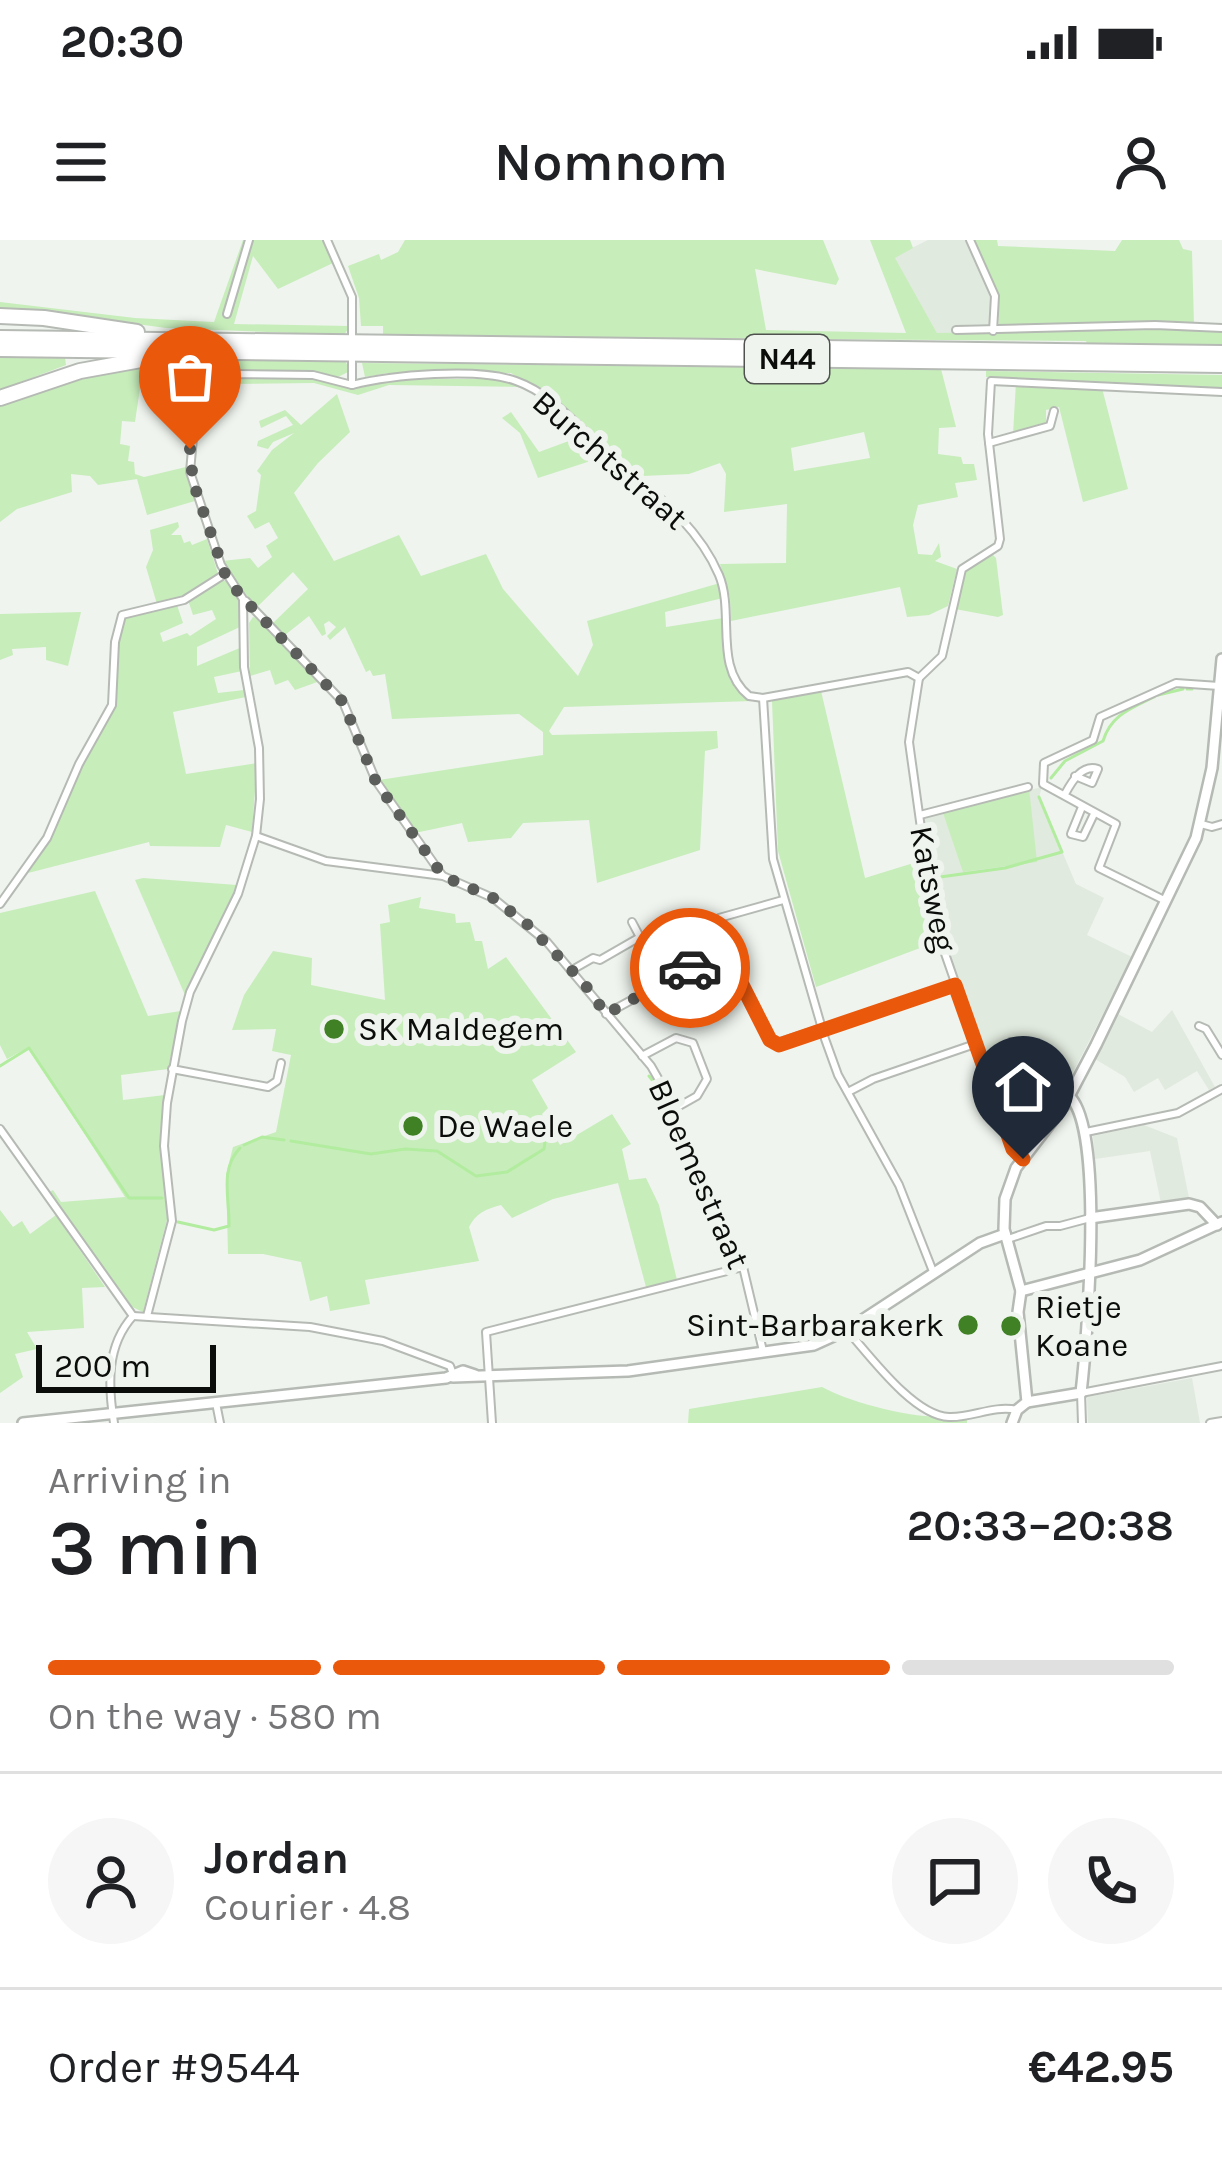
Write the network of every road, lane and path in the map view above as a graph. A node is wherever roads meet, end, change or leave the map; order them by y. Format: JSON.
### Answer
{"nodes":[{"id":1,"x":249,"y":240,"type":"edge"},
{"id":2,"x":327,"y":240,"type":"edge"},
{"id":3,"x":970,"y":240,"type":"edge"},
{"id":4,"x":227,"y":314,"type":"dead end"},
{"id":5,"x":0,"y":316,"type":"edge"},
{"id":6,"x":1222,"y":328,"type":"edge"},
{"id":7,"x":956,"y":330,"type":"dead end"},
{"id":8,"x":992,"y":331,"type":"junction"},
{"id":9,"x":0,"y":338,"type":"edge"},
{"id":10,"x":166,"y":340,"type":"junction"},
{"id":11,"x":352,"y":348,"type":"junction"},
{"id":12,"x":0,"y":349,"type":"edge"},
{"id":13,"x":223,"y":352,"type":"junction"},
{"id":14,"x":1222,"y":353,"type":"edge"},
{"id":15,"x":1222,"y":364,"type":"edge"},
{"id":16,"x":352,"y":386,"type":"junction"},
{"id":17,"x":1222,"y":392,"type":"edge"},
{"id":18,"x":0,"y":398,"type":"edge"},
{"id":19,"x":1054,"y":411,"type":"dead end"},
{"id":20,"x":988,"y":443,"type":"junction"},
{"id":21,"x":225,"y":574,"type":"junction"},
{"id":22,"x":243,"y":599,"type":"junction"},
{"id":23,"x":1222,"y":659,"type":"edge"},
{"id":24,"x":919,"y":678,"type":"junction"},
{"id":25,"x":1220,"y":686,"type":"edge"},
{"id":26,"x":763,"y":698,"type":"junction"},
{"id":27,"x":1075,"y":776,"type":"dead end"},
{"id":28,"x":1028,"y":787,"type":"dead end"},
{"id":29,"x":1065,"y":794,"type":"junction"},
{"id":30,"x":1082,"y":807,"type":"junction"},
{"id":31,"x":1094,"y":814,"type":"junction"},
{"id":32,"x":920,"y":815,"type":"junction"},
{"id":33,"x":1201,"y":824,"type":"junction"},
{"id":34,"x":1222,"y":824,"type":"edge"},
{"id":35,"x":256,"y":836,"type":"junction"},
{"id":36,"x":443,"y":876,"type":"junction"},
{"id":37,"x":785,"y":900,"type":"junction"},
{"id":38,"x":1167,"y":901,"type":"junction"},
{"id":39,"x":0,"y":904,"type":"edge"},
{"id":40,"x":632,"y":922,"type":"dead end"},
{"id":41,"x":640,"y":938,"type":"junction"},
{"id":42,"x":719,"y":952,"type":"junction"},
{"id":43,"x":650,"y":956,"type":"dead end"},
{"id":44,"x":572,"y":970,"type":"junction"},
{"id":45,"x":955,"y":985,"type":"junction"},
{"id":46,"x":606,"y":1014,"type":"junction"},
{"id":47,"x":1199,"y":1026,"type":"dead end"},
{"id":48,"x":823,"y":1030,"type":"junction"},
{"id":49,"x":975,"y":1044,"type":"junction"},
{"id":50,"x":642,"y":1055,"type":"junction"},
{"id":51,"x":1222,"y":1055,"type":"edge"},
{"id":52,"x":281,"y":1063,"type":"dead end"},
{"id":53,"x":172,"y":1069,"type":"junction"},
{"id":54,"x":1222,"y":1089,"type":"edge"},
{"id":55,"x":848,"y":1092,"type":"junction"},
{"id":56,"x":1069,"y":1096,"type":"junction"},
{"id":57,"x":674,"y":1109,"type":"junction"},
{"id":58,"x":0,"y":1129,"type":"edge"},
{"id":59,"x":1086,"y":1132,"type":"junction"},
{"id":60,"x":1023,"y":1159,"type":"junction"},
{"id":61,"x":1090,"y":1218,"type":"junction"},
{"id":62,"x":1220,"y":1226,"type":"edge"},
{"id":63,"x":1007,"y":1236,"type":"junction"},
{"id":64,"x":743,"y":1267,"type":"junction"},
{"id":65,"x":934,"y":1274,"type":"junction"},
{"id":66,"x":1087,"y":1274,"type":"junction"},
{"id":67,"x":1021,"y":1291,"type":"junction"},
{"id":68,"x":133,"y":1316,"type":"junction"},
{"id":69,"x":147,"y":1316,"type":"junction"},
{"id":70,"x":847,"y":1330,"type":"junction"},
{"id":71,"x":763,"y":1351,"type":"junction"},
{"id":72,"x":1222,"y":1366,"type":"edge"},
{"id":73,"x":453,"y":1377,"type":"junction"},
{"id":74,"x":484,"y":1378,"type":"junction"},
{"id":75,"x":1081,"y":1393,"type":"junction"},
{"id":76,"x":1027,"y":1402,"type":"junction"},
{"id":77,"x":215,"y":1403,"type":"junction"},
{"id":78,"x":1016,"y":1410,"type":"junction"},
{"id":79,"x":113,"y":1418,"type":"edge"},
{"id":80,"x":1222,"y":1421,"type":"edge"},
{"id":81,"x":23,"y":1423,"type":"edge"},
{"id":82,"x":220,"y":1423,"type":"edge"},
{"id":83,"x":491,"y":1423,"type":"edge"},
{"id":84,"x":1012,"y":1423,"type":"edge"},
{"id":85,"x":1082,"y":1423,"type":"edge"},
{"id":86,"x":1210,"y":1423,"type":"edge"}],
"edges":[{"from":1,"to":4,"type":"street"},
{"from":2,"to":11,"type":"street"},
{"from":3,"to":8,"type":"street"},
{"from":5,"to":10,"type":"highway","number":"N44"},
{"from":6,"to":8,"type":"street"},
{"from":7,"to":8,"type":"street"},
{"from":9,"to":10,"type":"highway"},
{"from":10,"to":11,"type":"highway","number":"N44"},
{"from":11,"to":13,"type":"highway","number":"N44"},
{"from":11,"to":14,"type":"highway","number":"N44"},
{"from":11,"to":15,"type":"highway","number":"N44"},
{"from":11,"to":16,"type":"street"},
{"from":12,"to":13,"type":"highway","number":"N44"},
{"from":13,"to":18,"type":"highway"},
{"from":16,"to":21,"type":"street","name":"Bloemestraat"},
{"from":16,"to":26,"type":"street","name":"Burchtstraat"},
{"from":17,"to":20,"type":"street"},
{"from":19,"to":20,"type":"street"},
{"from":20,"to":24,"type":"street"},
{"from":21,"to":22,"type":"street","name":"Bloemestraat"},
{"from":21,"to":39,"type":"street"},
{"from":22,"to":35,"type":"street"},
{"from":22,"to":36,"type":"street","name":"Bloemestraat"},
{"from":23,"to":25,"type":"street"},
{"from":24,"to":26,"type":"street"},
{"from":24,"to":32,"type":"street","name":"Katsweg"},
{"from":25,"to":29,"type":"street"},
{"from":25,"to":33,"type":"street"},
{"from":26,"to":37,"type":"street"},
{"from":27,"to":29,"type":"street"},
{"from":28,"to":32,"type":"street"},
{"from":29,"to":30,"type":"street"},
{"from":30,"to":31,"type":"street"},
{"from":30,"to":31,"type":"street"},
{"from":31,"to":38,"type":"street"},
{"from":32,"to":45,"type":"street","name":"Katsweg"},
{"from":33,"to":34,"type":"street"},
{"from":33,"to":38,"type":"street"},
{"from":35,"to":36,"type":"street","name":"Bloemestraat"},
{"from":35,"to":53,"type":"street"},
{"from":36,"to":44,"type":"street","name":"Bloemestraat"},
{"from":37,"to":42,"type":"street"},
{"from":37,"to":48,"type":"street"},
{"from":38,"to":56,"type":"street"},
{"from":40,"to":41,"type":"street"},
{"from":41,"to":43,"type":"street"},
{"from":41,"to":44,"type":"street"},
{"from":42,"to":46,"type":"street"},
{"from":42,"to":48,"type":"street"},
{"from":44,"to":46,"type":"street","name":"Bloemestraat"},
{"from":45,"to":48,"type":"street"},
{"from":45,"to":49,"type":"street","name":"Katsweg"},
{"from":46,"to":50,"type":"street","name":"Bloemestraat"},
{"from":47,"to":51,"type":"street"},
{"from":48,"to":55,"type":"street"},
{"from":49,"to":55,"type":"street"},
{"from":49,"to":60,"type":"street","name":"Katsweg"},
{"from":50,"to":57,"type":"street","name":"Bloemestraat"},
{"from":50,"to":57,"type":"street"},
{"from":52,"to":53,"type":"street"},
{"from":53,"to":69,"type":"street"},
{"from":54,"to":59,"type":"street"},
{"from":55,"to":65,"type":"street"},
{"from":56,"to":59,"type":"street"},
{"from":56,"to":60,"type":"street"},
{"from":57,"to":64,"type":"street","name":"Bloemestraat"},
{"from":58,"to":68,"type":"street"},
{"from":59,"to":61,"type":"street"},
{"from":60,"to":63,"type":"street"},
{"from":61,"to":62,"type":"street"},
{"from":61,"to":63,"type":"street"},
{"from":61,"to":66,"type":"street"},
{"from":62,"to":66,"type":"street"},
{"from":63,"to":65,"type":"street"},
{"from":63,"to":67,"type":"street"},
{"from":64,"to":71,"type":"street","name":"Bloemestraat"},
{"from":64,"to":74,"type":"street"},
{"from":65,"to":70,"type":"street"},
{"from":66,"to":67,"type":"street"},
{"from":66,"to":75,"type":"street"},
{"from":67,"to":76,"type":"street"},
{"from":68,"to":69,"type":"street"},
{"from":68,"to":79,"type":"street"},
{"from":69,"to":73,"type":"street"},
{"from":70,"to":71,"type":"street"},
{"from":70,"to":78,"type":"street"},
{"from":71,"to":74,"type":"street"},
{"from":72,"to":75,"type":"street"},
{"from":73,"to":74,"type":"street"},
{"from":73,"to":77,"type":"street"},
{"from":74,"to":83,"type":"street"},
{"from":75,"to":76,"type":"street"},
{"from":75,"to":85,"type":"street"},
{"from":76,"to":78,"type":"street"},
{"from":77,"to":79,"type":"street"},
{"from":77,"to":82,"type":"street"},
{"from":78,"to":84,"type":"street"},
{"from":79,"to":81,"type":"street"},
{"from":80,"to":86,"type":"street"}]}
